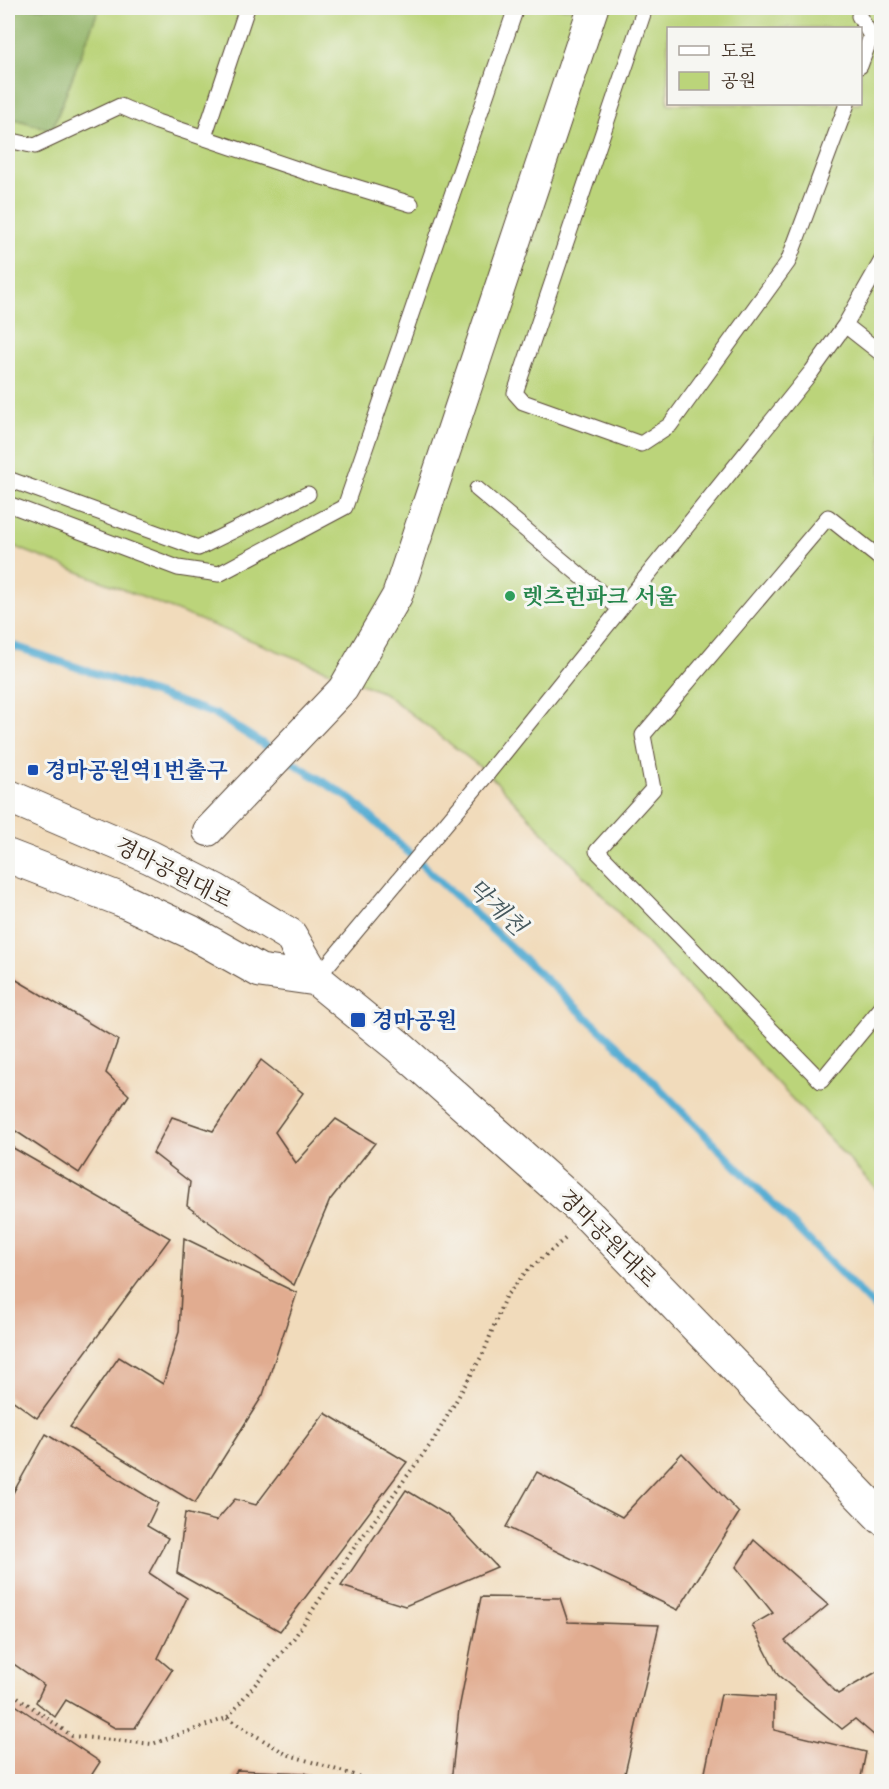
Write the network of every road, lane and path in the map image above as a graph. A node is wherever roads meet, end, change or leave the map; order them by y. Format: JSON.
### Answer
{"nodes":[{"id":1,"x":247,"y":8,"type":"edge"},
{"id":2,"x":516,"y":8,"type":"edge"},
{"id":3,"x":593,"y":8,"type":"edge"},
{"id":4,"x":645,"y":8,"type":"edge"},
{"id":5,"x":859,"y":16,"type":"dead end"},
{"id":6,"x":862,"y":63,"type":"edge"},
{"id":7,"x":847,"y":105,"type":"edge"},
{"id":8,"x":204,"y":137,"type":"junction"},
{"id":9,"x":8,"y":141,"type":"edge"},
{"id":10,"x":411,"y":204,"type":"dead end"},
{"id":11,"x":882,"y":260,"type":"edge"},
{"id":12,"x":845,"y":325,"type":"junction"},
{"id":13,"x":882,"y":354,"type":"edge"},
{"id":14,"x":8,"y":478,"type":"edge"},
{"id":15,"x":477,"y":489,"type":"dead end"},
{"id":16,"x":308,"y":494,"type":"dead end"},
{"id":17,"x":8,"y":504,"type":"edge"},
{"id":18,"x":882,"y":560,"type":"edge"},
{"id":19,"x":619,"y":608,"type":"junction"},
{"id":20,"x":8,"y":796,"type":"edge"},
{"id":21,"x":208,"y":831,"type":"dead end"},
{"id":22,"x":8,"y":856,"type":"edge"},
{"id":23,"x":316,"y":979,"type":"junction"},
{"id":24,"x":882,"y":1007,"type":"edge"},
{"id":25,"x":590,"y":1217,"type":"junction"},
{"id":26,"x":882,"y":1518,"type":"edge"},
{"id":27,"x":8,"y":1690,"type":"edge"},
{"id":28,"x":227,"y":1718,"type":"junction"},
{"id":29,"x":376,"y":1782,"type":"edge"}],
"edges":[{"from":1,"to":8,"type":"lane"},
{"from":2,"to":17,"type":"lane"},
{"from":3,"to":21,"type":"street"},
{"from":4,"to":7,"type":"lane"},
{"from":5,"to":6,"type":"lane"},
{"from":8,"to":9,"type":"lane"},
{"from":8,"to":10,"type":"lane"},
{"from":11,"to":12,"type":"lane"},
{"from":12,"to":13,"type":"lane"},
{"from":12,"to":19,"type":"lane"},
{"from":14,"to":16,"type":"lane"},
{"from":15,"to":19,"type":"lane"},
{"from":18,"to":24,"type":"lane"},
{"from":19,"to":23,"type":"lane"},
{"from":20,"to":23,"type":"street","name":"경마공원대로"},
{"from":22,"to":23,"type":"street","name":"경마공원대로"},
{"from":23,"to":25,"type":"street","name":"경마공원대로"},
{"from":25,"to":26,"type":"street","name":"경마공원대로"},
{"from":25,"to":28,"type":"path"},
{"from":27,"to":28,"type":"path"},
{"from":28,"to":29,"type":"path"}]}
